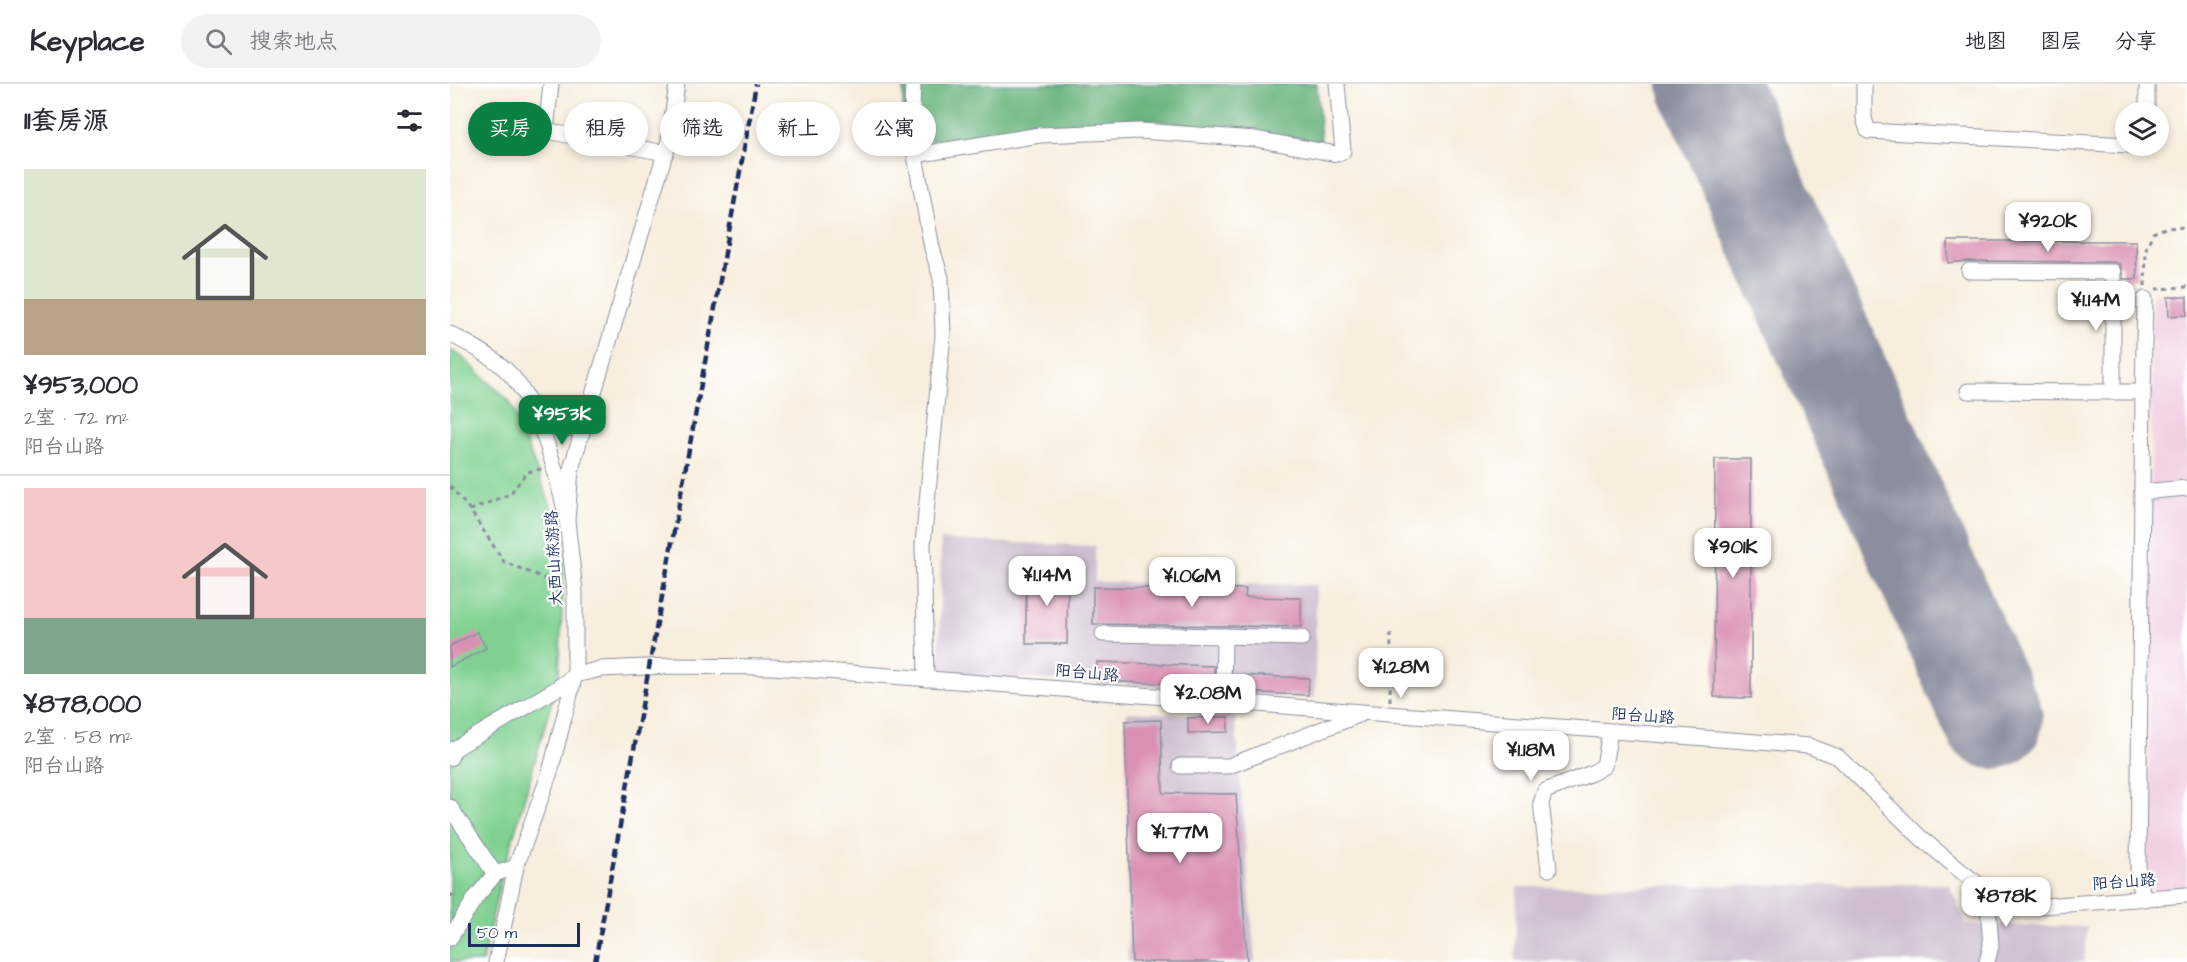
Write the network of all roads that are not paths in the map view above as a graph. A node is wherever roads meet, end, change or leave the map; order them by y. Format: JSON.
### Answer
{"nodes":[{"id":1,"x":551,"y":84,"type":"edge"},
{"id":2,"x":677,"y":84,"type":"edge"},
{"id":3,"x":913,"y":84,"type":"edge"},
{"id":4,"x":1337,"y":84,"type":"edge"},
{"id":5,"x":1864,"y":84,"type":"edge"},
{"id":6,"x":2147,"y":84,"type":"edge"},
{"id":7,"x":674,"y":102,"type":"edge"},
{"id":8,"x":912,"y":102,"type":"edge"},
{"id":9,"x":2147,"y":102,"type":"edge"},
{"id":10,"x":2115,"y":144,"type":"edge"},
{"id":11,"x":660,"y":152,"type":"edge"},
{"id":12,"x":936,"y":152,"type":"edge"},
{"id":13,"x":665,"y":156,"type":"edge"},
{"id":14,"x":915,"y":156,"type":"edge"},
{"id":15,"x":1969,"y":271,"type":"dead end"},
{"id":16,"x":2145,"y":294,"type":"road end"},
{"id":17,"x":450,"y":334,"type":"edge"},
{"id":18,"x":1968,"y":391,"type":"dead end"},
{"id":19,"x":2113,"y":392,"type":"junction"},
{"id":20,"x":2143,"y":392,"type":"junction"},
{"id":21,"x":538,"y":420,"type":"junction"},
{"id":22,"x":586,"y":423,"type":"junction"},
{"id":23,"x":2187,"y":488,"type":"edge"},
{"id":24,"x":2142,"y":492,"type":"junction"},
{"id":25,"x":567,"y":521,"type":"junction"},
{"id":26,"x":1103,"y":634,"type":"dead end"},
{"id":27,"x":1224,"y":636,"type":"junction"},
{"id":28,"x":1302,"y":638,"type":"dead end"},
{"id":29,"x":575,"y":675,"type":"junction"},
{"id":30,"x":926,"y":679,"type":"junction"},
{"id":31,"x":1223,"y":702,"type":"junction"},
{"id":32,"x":1364,"y":713,"type":"junction"},
{"id":33,"x":1610,"y":732,"type":"junction"},
{"id":34,"x":450,"y":758,"type":"edge"},
{"id":35,"x":1180,"y":766,"type":"dead end"},
{"id":36,"x":450,"y":807,"type":"edge"},
{"id":37,"x":516,"y":867,"type":"junction"},
{"id":38,"x":1549,"y":869,"type":"dead end"},
{"id":39,"x":495,"y":874,"type":"junction"},
{"id":40,"x":1987,"y":891,"type":"junction"},
{"id":41,"x":2187,"y":895,"type":"edge"},
{"id":42,"x":2144,"y":899,"type":"junction"},
{"id":43,"x":450,"y":938,"type":"edge"},
{"id":44,"x":496,"y":962,"type":"edge"},
{"id":45,"x":1987,"y":962,"type":"edge"}],
"edges":[{"from":1,"to":11,"type":"street"},
{"from":2,"to":7,"type":"street","name":"大西山旅游路"},
{"from":3,"to":8,"type":"street"},
{"from":4,"to":12,"type":"street"},
{"from":5,"to":10,"type":"street"},
{"from":6,"to":9,"type":"street"},
{"from":13,"to":22,"type":"street","name":"大西山旅游路"},
{"from":14,"to":30,"type":"street"},
{"from":15,"to":19,"type":"street"},
{"from":16,"to":20,"type":"street"},
{"from":17,"to":21,"type":"street"},
{"from":18,"to":19,"type":"street"},
{"from":19,"to":20,"type":"street"},
{"from":20,"to":24,"type":"street"},
{"from":21,"to":22,"type":"street"},
{"from":21,"to":25,"type":"street"},
{"from":22,"to":25,"type":"street","name":"大西山旅游路"},
{"from":23,"to":24,"type":"street"},
{"from":24,"to":42,"type":"street"},
{"from":25,"to":29,"type":"street","name":"大西山旅游路"},
{"from":26,"to":27,"type":"street"},
{"from":27,"to":28,"type":"street"},
{"from":27,"to":31,"type":"street"},
{"from":29,"to":30,"type":"street","name":"阳台山路"},
{"from":29,"to":34,"type":"street"},
{"from":29,"to":37,"type":"street","name":"大西山旅游路"},
{"from":30,"to":31,"type":"street","name":"阳台山路"},
{"from":31,"to":32,"type":"street","name":"阳台山路"},
{"from":32,"to":33,"type":"street","name":"阳台山路"},
{"from":32,"to":35,"type":"street"},
{"from":33,"to":38,"type":"street"},
{"from":33,"to":40,"type":"street","name":"阳台山路"},
{"from":36,"to":39,"type":"street"},
{"from":37,"to":39,"type":"street"},
{"from":37,"to":44,"type":"street","name":"大西山旅游路"},
{"from":39,"to":43,"type":"street"},
{"from":40,"to":42,"type":"street","name":"阳台山路"},
{"from":40,"to":45,"type":"street"},
{"from":41,"to":42,"type":"street","name":"阳台山路"}]}
